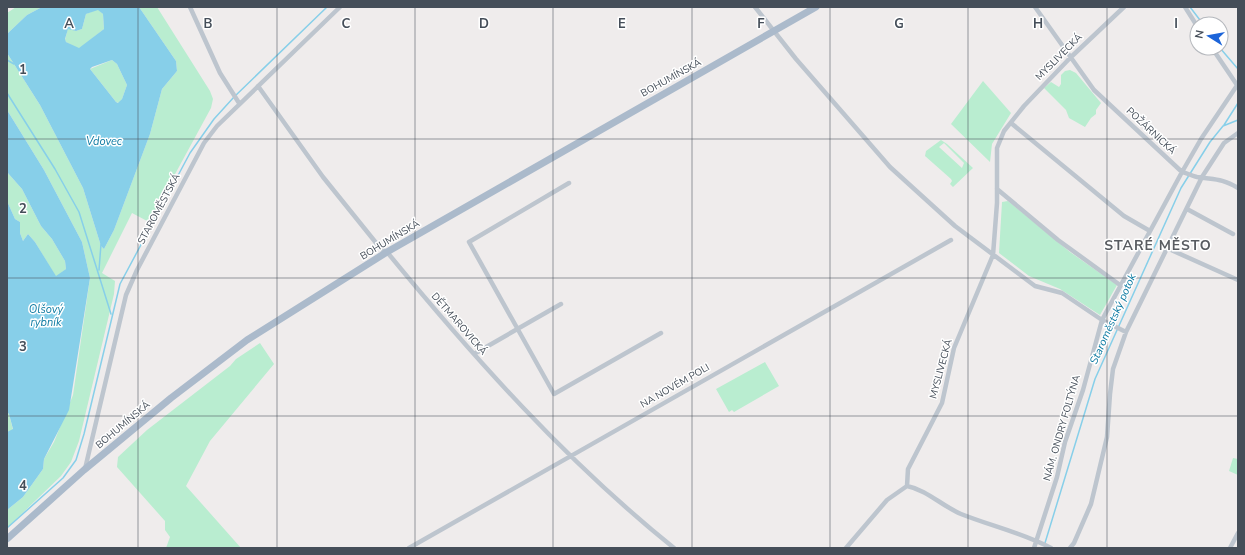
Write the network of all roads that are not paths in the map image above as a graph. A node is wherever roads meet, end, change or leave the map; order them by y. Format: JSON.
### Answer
{"nodes":[{"id":1,"x":190,"y":7,"type":"edge"},
{"id":2,"x":340,"y":7,"type":"edge"},
{"id":3,"x":755,"y":7,"type":"edge"},
{"id":4,"x":816,"y":7,"type":"edge"},
{"id":5,"x":1035,"y":7,"type":"edge"},
{"id":6,"x":1124,"y":7,"type":"edge"},
{"id":7,"x":1184,"y":7,"type":"edge"},
{"id":8,"x":1190,"y":16,"type":"edge"},
{"id":9,"x":774,"y":31,"type":"junction"},
{"id":10,"x":1218,"y":56,"type":"edge"},
{"id":11,"x":1070,"y":58,"type":"junction"},
{"id":12,"x":1238,"y":85,"type":"edge"},
{"id":13,"x":258,"y":86,"type":"junction"},
{"id":14,"x":238,"y":101,"type":"junction"},
{"id":15,"x":1011,"y":123,"type":"junction"},
{"id":16,"x":1238,"y":133,"type":"edge"},
{"id":17,"x":1182,"y":172,"type":"junction"},
{"id":18,"x":1202,"y":177,"type":"junction"},
{"id":19,"x":569,"y":183,"type":"dead end"},
{"id":20,"x":1238,"y":188,"type":"edge"},
{"id":21,"x":997,"y":189,"type":"junction"},
{"id":22,"x":1187,"y":209,"type":"junction"},
{"id":23,"x":1150,"y":231,"type":"junction"},
{"id":24,"x":1233,"y":234,"type":"dead end"},
{"id":25,"x":951,"y":240,"type":"dead end"},
{"id":26,"x":1169,"y":249,"type":"junction"},
{"id":27,"x":387,"y":252,"type":"junction"},
{"id":28,"x":993,"y":255,"type":"junction"},
{"id":29,"x":1238,"y":280,"type":"edge"},
{"id":30,"x":1120,"y":285,"type":"junction"},
{"id":31,"x":561,"y":304,"type":"dead end"},
{"id":32,"x":1102,"y":320,"type":"junction"},
{"id":33,"x":517,"y":329,"type":"junction"},
{"id":34,"x":1121,"y":330,"type":"junction"},
{"id":35,"x":661,"y":333,"type":"dead end"},
{"id":36,"x":474,"y":354,"type":"junction"},
{"id":37,"x":571,"y":457,"type":"junction"},
{"id":38,"x":84,"y":470,"type":"junction"},
{"id":39,"x":907,"y":486,"type":"junction"},
{"id":40,"x":1238,"y":533,"type":"edge"},
{"id":41,"x":7,"y":539,"type":"edge"},
{"id":42,"x":1036,"y":540,"type":"junction"},
{"id":43,"x":409,"y":548,"type":"edge"},
{"id":44,"x":674,"y":548,"type":"edge"},
{"id":45,"x":846,"y":548,"type":"edge"},
{"id":46,"x":1034,"y":548,"type":"edge"},
{"id":47,"x":1051,"y":548,"type":"edge"},
{"id":48,"x":1070,"y":548,"type":"edge"},
{"id":49,"x":1230,"y":548,"type":"edge"}],
"edges":[{"from":1,"to":14,"type":"street"},
{"from":2,"to":13,"type":"street","name":"STAROMĚSTSKÁ"},
{"from":3,"to":9,"type":"street"},
{"from":4,"to":9,"type":"main road","name":"BOHUMÍNSKÁ"},
{"from":5,"to":11,"type":"street","name":"POŽÁRNICKÁ"},
{"from":6,"to":11,"type":"street","name":"MYSLIVECKÁ"},
{"from":7,"to":8,"type":"street"},
{"from":9,"to":27,"type":"main road","name":"BOHUMÍNSKÁ"},
{"from":9,"to":28,"type":"street"},
{"from":10,"to":12,"type":"street"},
{"from":11,"to":15,"type":"street","name":"MYSLIVECKÁ"},
{"from":11,"to":17,"type":"street","name":"POŽÁRNICKÁ"},
{"from":12,"to":17,"type":"street","name":"NÁM. ONDRY FOLTÝNA"},
{"from":13,"to":14,"type":"street","name":"STAROMĚSTSKÁ"},
{"from":13,"to":27,"type":"street","name":"DĚTMAROVICKÁ"},
{"from":14,"to":38,"type":"street","name":"STAROMĚSTSKÁ"},
{"from":15,"to":21,"type":"street","name":"MYSLIVECKÁ"},
{"from":15,"to":23,"type":"street"},
{"from":16,"to":18,"type":"street"},
{"from":17,"to":18,"type":"street"},
{"from":17,"to":23,"type":"street","name":"NÁM. ONDRY FOLTÝNA"},
{"from":18,"to":20,"type":"street"},
{"from":18,"to":22,"type":"street"},
{"from":19,"to":33,"type":"street"},
{"from":21,"to":28,"type":"street","name":"MYSLIVECKÁ"},
{"from":21,"to":30,"type":"street"},
{"from":22,"to":24,"type":"street"},
{"from":22,"to":26,"type":"street"},
{"from":23,"to":30,"type":"street","name":"NÁM. ONDRY FOLTÝNA"},
{"from":25,"to":37,"type":"street","name":"NA NOVÉM POLI"},
{"from":26,"to":29,"type":"street"},
{"from":26,"to":34,"type":"street"},
{"from":27,"to":36,"type":"street","name":"DĚTMAROVICKÁ"},
{"from":27,"to":38,"type":"main road","name":"BOHUMÍNSKÁ"},
{"from":28,"to":32,"type":"street"},
{"from":28,"to":39,"type":"street","name":"MYSLIVECKÁ"},
{"from":30,"to":32,"type":"street","name":"NÁM. ONDRY FOLTÝNA"},
{"from":31,"to":33,"type":"street"},
{"from":32,"to":34,"type":"street"},
{"from":32,"to":42,"type":"street","name":"NÁM. ONDRY FOLTÝNA"},
{"from":33,"to":35,"type":"street"},
{"from":33,"to":36,"type":"street"},
{"from":34,"to":48,"type":"street"},
{"from":36,"to":37,"type":"street","name":"DĚTMAROVICKÁ"},
{"from":37,"to":43,"type":"street","name":"NA NOVÉM POLI"},
{"from":37,"to":44,"type":"street","name":"DĚTMAROVICKÁ"},
{"from":38,"to":41,"type":"main road","name":"BOHUMÍNSKÁ"},
{"from":39,"to":42,"type":"street"},
{"from":39,"to":45,"type":"street"},
{"from":40,"to":49,"type":"street"},
{"from":42,"to":46,"type":"street","name":"NÁM. ONDRY FOLTÝNA"},
{"from":42,"to":47,"type":"street"}]}
